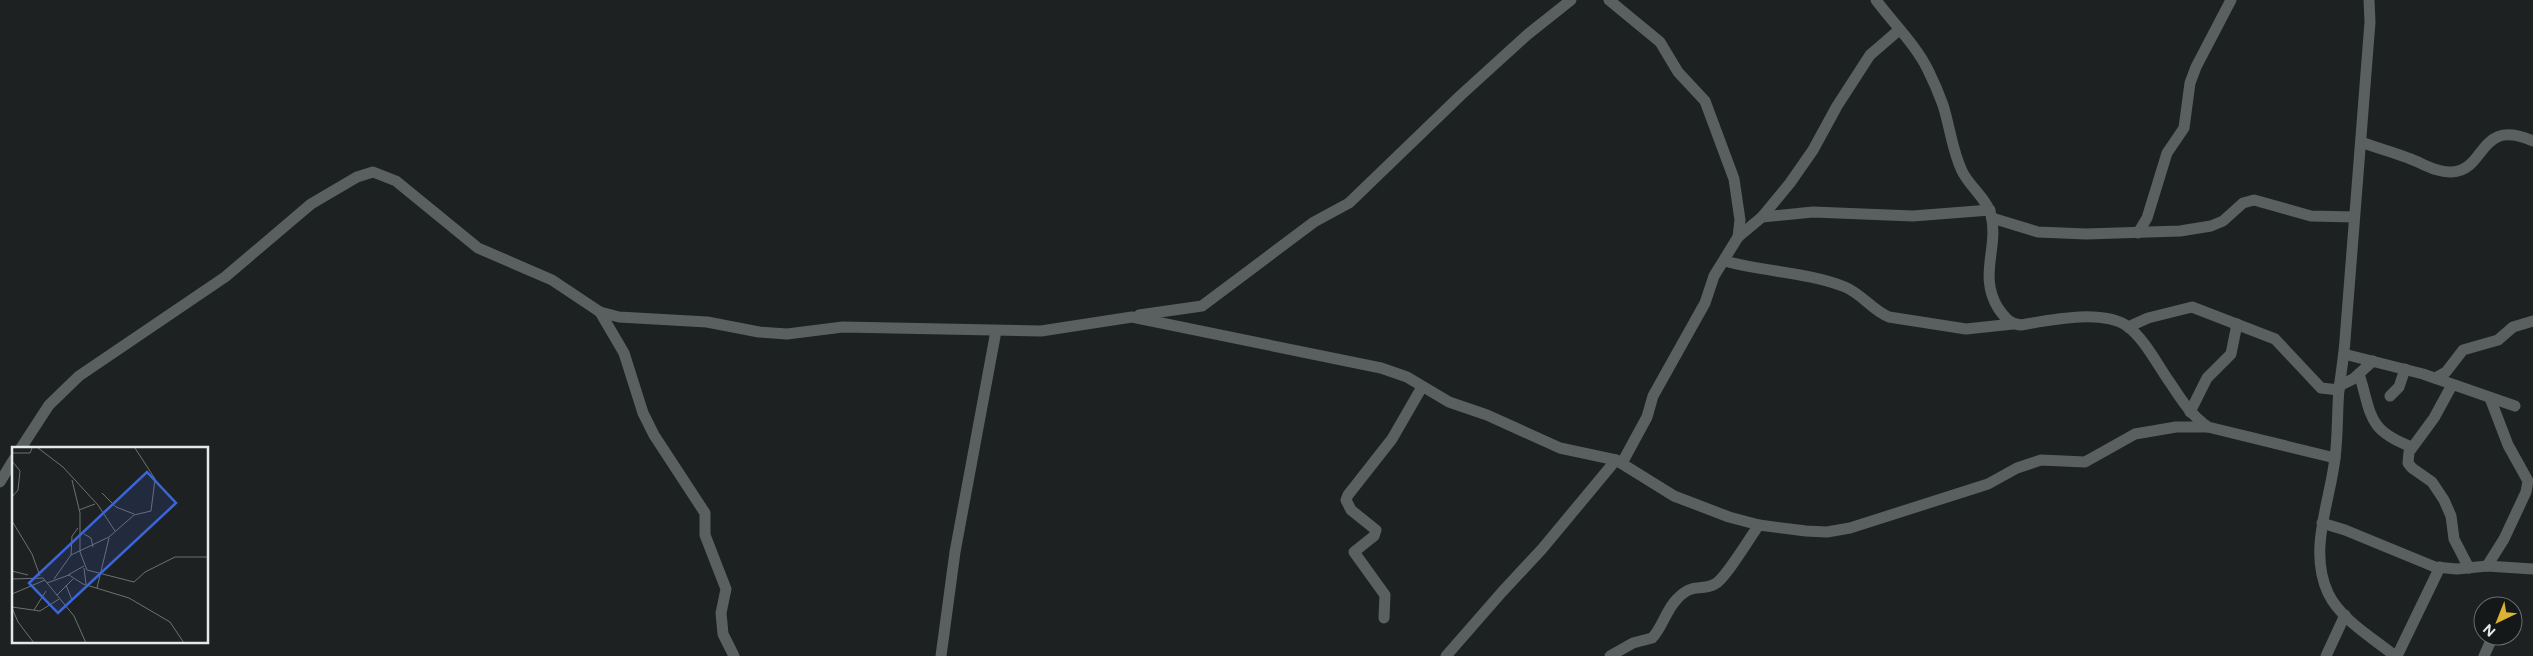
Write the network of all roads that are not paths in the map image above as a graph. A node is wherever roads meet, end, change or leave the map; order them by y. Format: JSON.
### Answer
{"nodes":[{"id":1,"x":1571,"y":0,"type":"edge"},
{"id":2,"x":1876,"y":0,"type":"edge"},
{"id":3,"x":2231,"y":0,"type":"edge"},
{"id":4,"x":2368,"y":0,"type":"edge"},
{"id":5,"x":1611,"y":1,"type":"edge"},
{"id":6,"x":1899,"y":30,"type":"junction"},
{"id":7,"x":2533,"y":141,"type":"edge"},
{"id":8,"x":2361,"y":142,"type":"junction"},
{"id":9,"x":1991,"y":214,"type":"junction"},
{"id":10,"x":1762,"y":217,"type":"junction"},
{"id":11,"x":2354,"y":217,"type":"junction"},
{"id":12,"x":2138,"y":233,"type":"junction"},
{"id":13,"x":1738,"y":237,"type":"junction"},
{"id":14,"x":1725,"y":261,"type":"junction"},
{"id":15,"x":600,"y":312,"type":"junction"},
{"id":16,"x":1132,"y":317,"type":"junction"},
{"id":17,"x":2533,"y":321,"type":"edge"},
{"id":18,"x":2013,"y":324,"type":"junction"},
{"id":19,"x":2237,"y":324,"type":"junction"},
{"id":20,"x":2128,"y":327,"type":"junction"},
{"id":21,"x":996,"y":331,"type":"junction"},
{"id":22,"x":2344,"y":354,"type":"junction"},
{"id":23,"x":2373,"y":361,"type":"junction"},
{"id":24,"x":2405,"y":369,"type":"junction"},
{"id":25,"x":2359,"y":374,"type":"junction"},
{"id":26,"x":2435,"y":378,"type":"junction"},
{"id":27,"x":2452,"y":385,"type":"junction"},
{"id":28,"x":1422,"y":387,"type":"junction"},
{"id":29,"x":2339,"y":388,"type":"junction"},
{"id":30,"x":2390,"y":396,"type":"dead end"},
{"id":31,"x":2490,"y":398,"type":"junction"},
{"id":32,"x":2515,"y":406,"type":"dead end"},
{"id":33,"x":2190,"y":412,"type":"junction"},
{"id":34,"x":2208,"y":427,"type":"junction"},
{"id":35,"x":22,"y":447,"type":"edge"},
{"id":36,"x":2412,"y":447,"type":"junction"},
{"id":37,"x":2335,"y":458,"type":"junction"},
{"id":38,"x":1619,"y":462,"type":"junction"},
{"id":39,"x":12,"y":463,"type":"edge"},
{"id":40,"x":0,"y":482,"type":"edge"},
{"id":41,"x":2322,"y":523,"type":"junction"},
{"id":42,"x":1759,"y":525,"type":"junction"},
{"id":43,"x":2487,"y":566,"type":"junction"},
{"id":44,"x":2440,"y":567,"type":"junction"},
{"id":45,"x":2469,"y":568,"type":"junction"},
{"id":46,"x":2533,"y":570,"type":"edge"},
{"id":47,"x":2345,"y":615,"type":"junction"},
{"id":48,"x":1384,"y":618,"type":"dead end"},
{"id":49,"x":734,"y":656,"type":"edge"},
{"id":50,"x":941,"y":656,"type":"edge"},
{"id":51,"x":1446,"y":656,"type":"edge"},
{"id":52,"x":1610,"y":656,"type":"edge"},
{"id":53,"x":2326,"y":656,"type":"edge"},
{"id":54,"x":2396,"y":656,"type":"edge"}],
"edges":[{"from":1,"to":16,"type":"street"},
{"from":2,"to":6,"type":"street"},
{"from":3,"to":12,"type":"street"},
{"from":4,"to":8,"type":"street"},
{"from":5,"to":13,"type":"street"},
{"from":6,"to":9,"type":"street"},
{"from":6,"to":10,"type":"street"},
{"from":7,"to":8,"type":"street"},
{"from":8,"to":11,"type":"street"},
{"from":9,"to":10,"type":"street"},
{"from":9,"to":12,"type":"street"},
{"from":9,"to":18,"type":"street"},
{"from":10,"to":13,"type":"street"},
{"from":11,"to":12,"type":"street"},
{"from":11,"to":22,"type":"street"},
{"from":13,"to":14,"type":"street"},
{"from":14,"to":18,"type":"street"},
{"from":14,"to":38,"type":"street"},
{"from":15,"to":21,"type":"street"},
{"from":15,"to":35,"type":"street"},
{"from":15,"to":49,"type":"street"},
{"from":16,"to":21,"type":"street"},
{"from":16,"to":28,"type":"street"},
{"from":17,"to":26,"type":"street"},
{"from":18,"to":20,"type":"street"},
{"from":19,"to":20,"type":"street"},
{"from":19,"to":29,"type":"street"},
{"from":19,"to":33,"type":"street"},
{"from":20,"to":33,"type":"street"},
{"from":21,"to":50,"type":"street"},
{"from":22,"to":23,"type":"street"},
{"from":22,"to":29,"type":"street"},
{"from":23,"to":24,"type":"street"},
{"from":23,"to":25,"type":"street"},
{"from":24,"to":26,"type":"street"},
{"from":24,"to":30,"type":"street"},
{"from":25,"to":29,"type":"street"},
{"from":25,"to":36,"type":"street"},
{"from":26,"to":27,"type":"street"},
{"from":27,"to":31,"type":"street"},
{"from":27,"to":36,"type":"street"},
{"from":28,"to":38,"type":"street"},
{"from":28,"to":48,"type":"street"},
{"from":29,"to":37,"type":"street"},
{"from":31,"to":32,"type":"street"},
{"from":31,"to":43,"type":"street"},
{"from":33,"to":34,"type":"street"},
{"from":34,"to":37,"type":"street"},
{"from":34,"to":42,"type":"street"},
{"from":36,"to":45,"type":"street"},
{"from":37,"to":41,"type":"street"},
{"from":38,"to":42,"type":"street"},
{"from":38,"to":51,"type":"street"},
{"from":39,"to":40,"type":"street"},
{"from":41,"to":44,"type":"street"},
{"from":41,"to":47,"type":"street"},
{"from":42,"to":52,"type":"street"},
{"from":43,"to":45,"type":"street"},
{"from":43,"to":46,"type":"street"},
{"from":44,"to":45,"type":"street"},
{"from":44,"to":54,"type":"street"},
{"from":47,"to":53,"type":"street"},
{"from":47,"to":54,"type":"street"}]}
